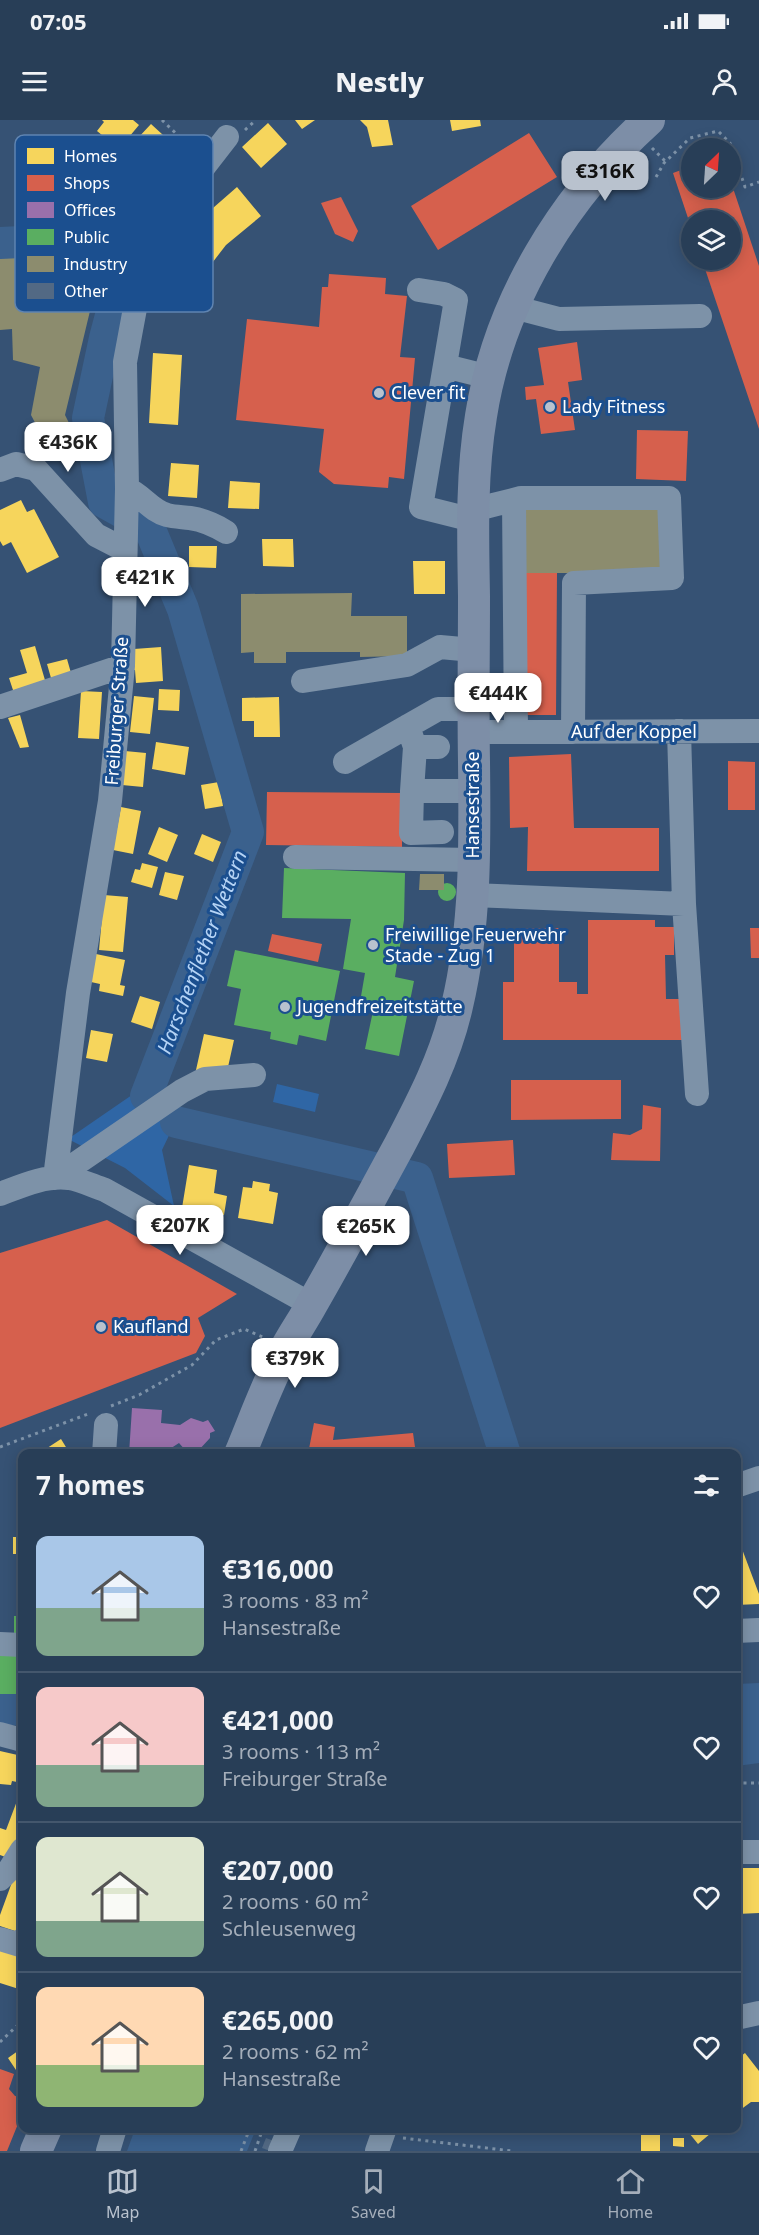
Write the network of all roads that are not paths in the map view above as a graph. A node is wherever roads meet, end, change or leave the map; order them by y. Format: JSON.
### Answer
{"nodes":[{"id":1,"x":649,"y":120,"type":"edge"},
{"id":2,"x":227,"y":137,"type":"dead end"},
{"id":3,"x":213,"y":155,"type":"edge"},
{"id":4,"x":419,"y":290,"type":"dead end"},
{"id":5,"x":513,"y":307,"type":"junction"},
{"id":6,"x":134,"y":312,"type":"edge"},
{"id":7,"x":700,"y":316,"type":"dead end"},
{"id":8,"x":445,"y":366,"type":"junction"},
{"id":9,"x":489,"y":377,"type":"junction"},
{"id":10,"x":0,"y":470,"type":"edge"},
{"id":11,"x":127,"y":489,"type":"junction"},
{"id":12,"x":514,"y":500,"type":"junction"},
{"id":13,"x":473,"y":515,"type":"junction"},
{"id":14,"x":226,"y":532,"type":"dead end"},
{"id":15,"x":125,"y":550,"type":"junction"},
{"id":16,"x":473,"y":650,"type":"junction"},
{"id":17,"x":123,"y":666,"type":"junction"},
{"id":18,"x":303,"y":681,"type":"dead end"},
{"id":19,"x":0,"y":707,"type":"edge"},
{"id":20,"x":473,"y":721,"type":"junction"},
{"id":21,"x":679,"y":731,"type":"junction"},
{"id":22,"x":759,"y":731,"type":"edge"},
{"id":23,"x":516,"y":732,"type":"junction"},
{"id":24,"x":573,"y":732,"type":"junction"},
{"id":25,"x":420,"y":740,"type":"junction"},
{"id":26,"x":345,"y":762,"type":"dead end"},
{"id":27,"x":412,"y":791,"type":"junction"},
{"id":28,"x":474,"y":791,"type":"junction"},
{"id":29,"x":442,"y":832,"type":"dead end"},
{"id":30,"x":295,"y":857,"type":"dead end"},
{"id":31,"x":474,"y":861,"type":"junction"},
{"id":32,"x":472,"y":895,"type":"junction"},
{"id":33,"x":684,"y":904,"type":"junction"},
{"id":34,"x":254,"y":1075,"type":"dead end"},
{"id":35,"x":697,"y":1094,"type":"dead end"},
{"id":36,"x":55,"y":1178,"type":"junction"},
{"id":37,"x":0,"y":1194,"type":"edge"},
{"id":38,"x":312,"y":1305,"type":"junction"},
{"id":39,"x":103,"y":1414,"type":"road end"},
{"id":40,"x":104,"y":1449,"type":"edge"},
{"id":41,"x":242,"y":1449,"type":"edge"},
{"id":42,"x":759,"y":1478,"type":"edge"},
{"id":43,"x":741,"y":1484,"type":"edge"},
{"id":44,"x":759,"y":1630,"type":"edge"},
{"id":45,"x":741,"y":1631,"type":"edge"},
{"id":46,"x":0,"y":1644,"type":"edge"},
{"id":47,"x":18,"y":1645,"type":"edge"},
{"id":48,"x":0,"y":1734,"type":"edge"},
{"id":49,"x":18,"y":1739,"type":"edge"},
{"id":50,"x":741,"y":1852,"type":"edge"},
{"id":51,"x":759,"y":1852,"type":"edge"},
{"id":52,"x":18,"y":1856,"type":"edge"},
{"id":53,"x":0,"y":1879,"type":"edge"},
{"id":54,"x":759,"y":2013,"type":"edge"},
{"id":55,"x":741,"y":2017,"type":"edge"},
{"id":56,"x":44,"y":2133,"type":"edge"},
{"id":57,"x":113,"y":2133,"type":"edge"},
{"id":58,"x":288,"y":2133,"type":"edge"},
{"id":59,"x":36,"y":2151,"type":"edge"},
{"id":60,"x":108,"y":2151,"type":"edge"},
{"id":61,"x":280,"y":2151,"type":"edge"}],
"edges":[{"from":1,"to":5,"type":"main road","name":"Hansestraße"},
{"from":2,"to":3,"type":"street","name":"Freiburger Straße"},
{"from":4,"to":8,"type":"street"},
{"from":5,"to":7,"type":"street"},
{"from":5,"to":9,"type":"main road","name":"Hansestraße"},
{"from":6,"to":11,"type":"street","name":"Freiburger Straße"},
{"from":8,"to":9,"type":"street"},
{"from":8,"to":13,"type":"street"},
{"from":9,"to":13,"type":"main road","name":"Hansestraße"},
{"from":10,"to":15,"type":"street"},
{"from":11,"to":14,"type":"street"},
{"from":11,"to":15,"type":"street","name":"Freiburger Straße"},
{"from":12,"to":13,"type":"street"},
{"from":12,"to":23,"type":"street"},
{"from":12,"to":24,"type":"street"},
{"from":13,"to":16,"type":"main road","name":"Hansestraße"},
{"from":15,"to":17,"type":"street","name":"Freiburger Straße"},
{"from":16,"to":18,"type":"street"},
{"from":16,"to":20,"type":"main road","name":"Hansestraße"},
{"from":17,"to":19,"type":"street"},
{"from":17,"to":36,"type":"street","name":"Freiburger Straße"},
{"from":20,"to":23,"type":"street","name":"Auf der Koppel"},
{"from":20,"to":25,"type":"street","name":"Auf der Koppel"},
{"from":20,"to":28,"type":"main road","name":"Hansestraße"},
{"from":21,"to":22,"type":"street","name":"Auf der Koppel"},
{"from":21,"to":24,"type":"street","name":"Auf der Koppel"},
{"from":21,"to":33,"type":"street"},
{"from":23,"to":24,"type":"street","name":"Auf der Koppel"},
{"from":25,"to":26,"type":"street","name":"Auf der Koppel"},
{"from":25,"to":27,"type":"street"},
{"from":27,"to":28,"type":"street"},
{"from":27,"to":29,"type":"street"},
{"from":28,"to":31,"type":"main road","name":"Hansestraße"},
{"from":30,"to":31,"type":"street"},
{"from":31,"to":32,"type":"main road","name":"Hansestraße"},
{"from":32,"to":33,"type":"street"},
{"from":32,"to":38,"type":"main road","name":"Hansestraße"},
{"from":33,"to":35,"type":"street"},
{"from":34,"to":36,"type":"street"},
{"from":36,"to":37,"type":"street"},
{"from":36,"to":38,"type":"street"},
{"from":38,"to":41,"type":"main road","name":"Hansestraße"},
{"from":39,"to":40,"type":"street"},
{"from":42,"to":43,"type":"street"},
{"from":44,"to":45,"type":"street"},
{"from":46,"to":47,"type":"street"},
{"from":48,"to":49,"type":"street"},
{"from":50,"to":51,"type":"street"},
{"from":52,"to":53,"type":"street"},
{"from":54,"to":55,"type":"street"},
{"from":56,"to":59,"type":"main road"},
{"from":57,"to":60,"type":"street"},
{"from":58,"to":61,"type":"street"}]}
